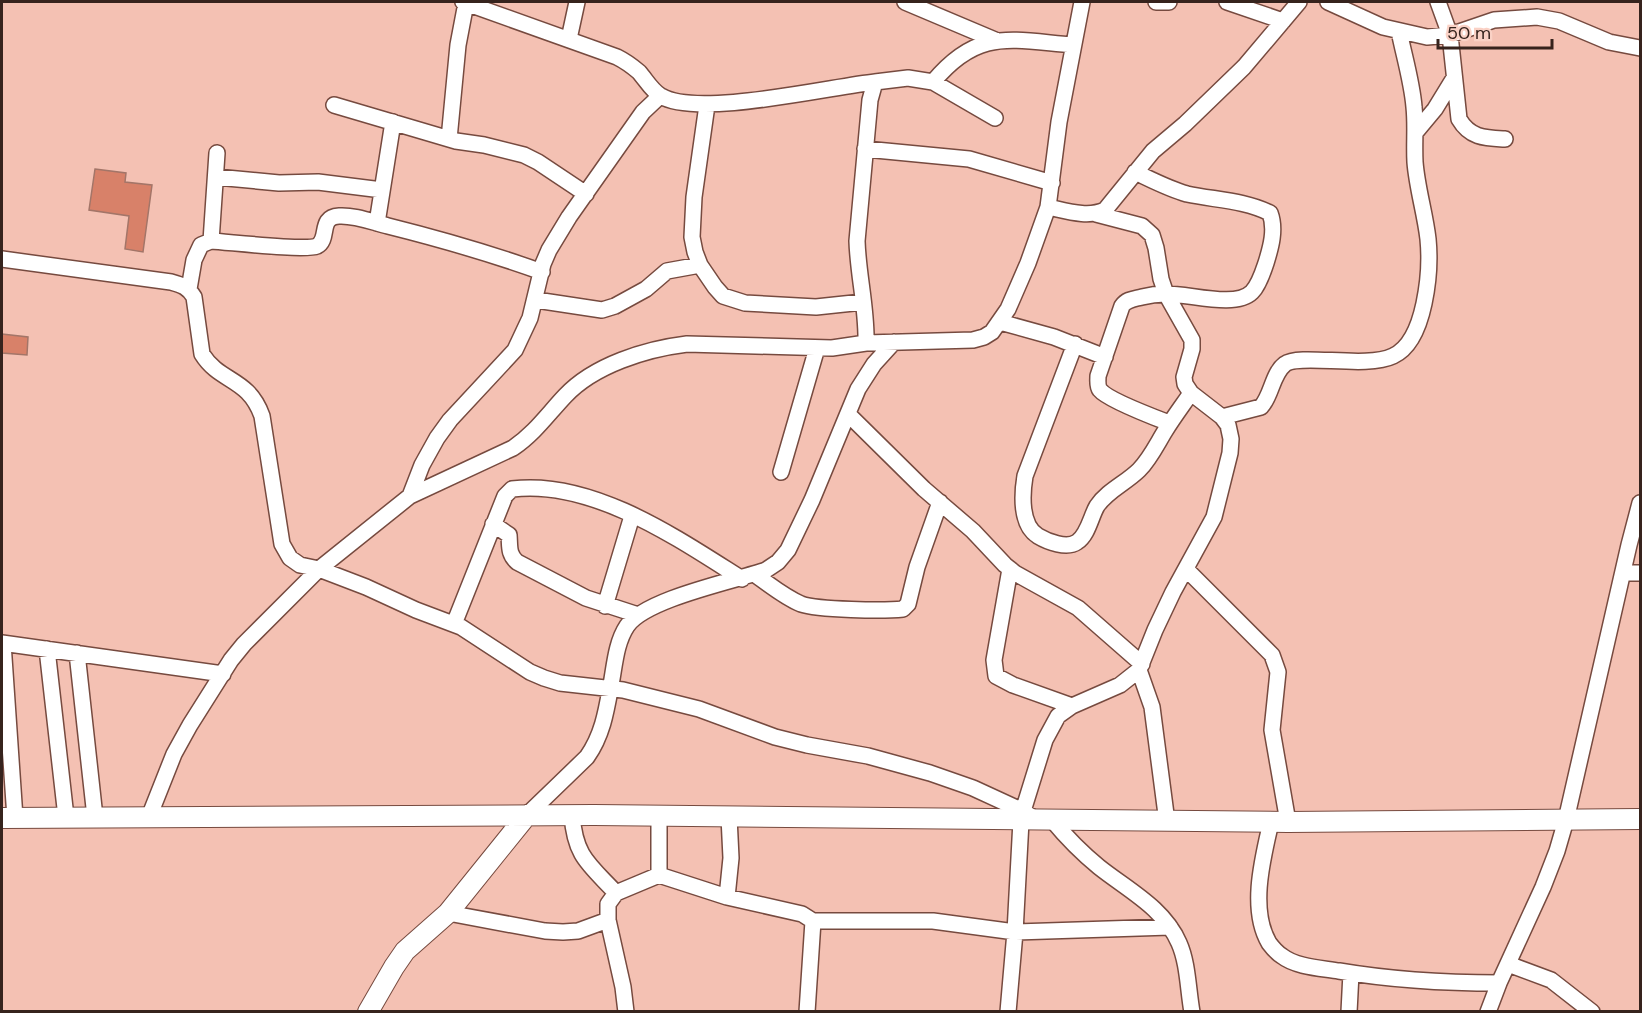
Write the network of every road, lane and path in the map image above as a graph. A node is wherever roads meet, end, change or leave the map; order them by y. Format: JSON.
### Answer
{"nodes":[{"id":1,"x":464,"y":2,"type":"edge"},
{"id":2,"x":577,"y":2,"type":"edge"},
{"id":3,"x":905,"y":2,"type":"edge"},
{"id":4,"x":1082,"y":2,"type":"edge"},
{"id":5,"x":1156,"y":2,"type":"edge"},
{"id":6,"x":1169,"y":2,"type":"edge"},
{"id":7,"x":1227,"y":2,"type":"edge"},
{"id":8,"x":1299,"y":2,"type":"edge"},
{"id":9,"x":1328,"y":2,"type":"edge"},
{"id":10,"x":1438,"y":2,"type":"edge"},
{"id":11,"x":1283,"y":21,"type":"junction"},
{"id":12,"x":1399,"y":31,"type":"junction"},
{"id":13,"x":1450,"y":35,"type":"junction"},
{"id":14,"x":569,"y":39,"type":"junction"},
{"id":15,"x":995,"y":40,"type":"junction"},
{"id":16,"x":1073,"y":45,"type":"junction"},
{"id":17,"x":1641,"y":48,"type":"edge"},
{"id":18,"x":1454,"y":78,"type":"junction"},
{"id":19,"x":875,"y":82,"type":"junction"},
{"id":20,"x":933,"y":82,"type":"junction"},
{"id":21,"x":660,"y":96,"type":"junction"},
{"id":22,"x":334,"y":105,"type":"dead end"},
{"id":23,"x":707,"y":105,"type":"junction"},
{"id":24,"x":995,"y":118,"type":"dead end"},
{"id":25,"x":393,"y":122,"type":"junction"},
{"id":26,"x":1415,"y":133,"type":"junction"},
{"id":27,"x":449,"y":139,"type":"junction"},
{"id":28,"x":1505,"y":140,"type":"dead end"},
{"id":29,"x":865,"y":149,"type":"junction"},
{"id":30,"x":217,"y":153,"type":"dead end"},
{"id":31,"x":1135,"y":172,"type":"junction"},
{"id":32,"x":216,"y":177,"type":"junction"},
{"id":33,"x":1052,"y":183,"type":"junction"},
{"id":34,"x":382,"y":190,"type":"junction"},
{"id":35,"x":586,"y":194,"type":"junction"},
{"id":36,"x":1048,"y":207,"type":"junction"},
{"id":37,"x":1096,"y":214,"type":"junction"},
{"id":38,"x":377,"y":223,"type":"junction"},
{"id":39,"x":212,"y":241,"type":"junction"},
{"id":40,"x":2,"y":259,"type":"edge"},
{"id":41,"x":700,"y":265,"type":"junction"},
{"id":42,"x":542,"y":273,"type":"junction"},
{"id":43,"x":189,"y":289,"type":"junction"},
{"id":44,"x":1166,"y":294,"type":"junction"},
{"id":45,"x":536,"y":300,"type":"junction"},
{"id":46,"x":863,"y":302,"type":"junction"},
{"id":47,"x":1000,"y":322,"type":"junction"},
{"id":48,"x":894,"y":342,"type":"junction"},
{"id":49,"x":866,"y":343,"type":"junction"},
{"id":50,"x":1074,"y":344,"type":"junction"},
{"id":51,"x":817,"y":348,"type":"junction"},
{"id":52,"x":1105,"y":357,"type":"junction"},
{"id":53,"x":1191,"y":393,"type":"junction"},
{"id":54,"x":848,"y":414,"type":"junction"},
{"id":55,"x":1222,"y":417,"type":"junction"},
{"id":56,"x":1169,"y":423,"type":"junction"},
{"id":57,"x":780,"y":472,"type":"dead end"},
{"id":58,"x":410,"y":496,"type":"junction"},
{"id":59,"x":940,"y":502,"type":"junction"},
{"id":60,"x":1641,"y":503,"type":"edge"},
{"id":61,"x":632,"y":516,"type":"junction"},
{"id":62,"x":493,"y":524,"type":"junction"},
{"id":63,"x":319,"y":569,"type":"junction"},
{"id":64,"x":1010,"y":569,"type":"junction"},
{"id":65,"x":1186,"y":569,"type":"junction"},
{"id":66,"x":1623,"y":573,"type":"junction"},
{"id":67,"x":1641,"y":573,"type":"edge"},
{"id":68,"x":748,"y":577,"type":"junction"},
{"id":69,"x":605,"y":606,"type":"junction"},
{"id":70,"x":638,"y":615,"type":"junction"},
{"id":71,"x":454,"y":624,"type":"junction"},
{"id":72,"x":2,"y":643,"type":"edge"},
{"id":73,"x":47,"y":649,"type":"junction"},
{"id":74,"x":77,"y":653,"type":"junction"},
{"id":75,"x":1141,"y":667,"type":"junction"},
{"id":76,"x":223,"y":674,"type":"junction"},
{"id":77,"x":610,"y":687,"type":"junction"},
{"id":78,"x":1072,"y":706,"type":"junction"},
{"id":79,"x":527,"y":815,"type":"junction"},
{"id":80,"x":572,"y":815,"type":"junction"},
{"id":81,"x":659,"y":816,"type":"junction"},
{"id":82,"x":95,"y":817,"type":"junction"},
{"id":83,"x":149,"y":817,"type":"junction"},
{"id":84,"x":729,"y":817,"type":"junction"},
{"id":85,"x":8,"y":818,"type":"edge"},
{"id":86,"x":66,"y":818,"type":"junction"},
{"id":87,"x":1034,"y":819,"type":"junction"},
{"id":88,"x":1641,"y":819,"type":"edge"},
{"id":89,"x":1566,"y":820,"type":"junction"},
{"id":90,"x":1167,"y":822,"type":"junction"},
{"id":91,"x":1280,"y":822,"type":"junction"},
{"id":92,"x":659,"y":875,"type":"junction"},
{"id":93,"x":616,"y":893,"type":"junction"},
{"id":94,"x":727,"y":897,"type":"junction"},
{"id":95,"x":448,"y":913,"type":"junction"},
{"id":96,"x":608,"y":920,"type":"junction"},
{"id":97,"x":813,"y":921,"type":"junction"},
{"id":98,"x":1170,"y":927,"type":"junction"},
{"id":99,"x":1015,"y":932,"type":"junction"},
{"id":100,"x":1508,"y":964,"type":"junction"},
{"id":101,"x":1351,"y":974,"type":"junction"},
{"id":102,"x":1499,"y":983,"type":"junction"},
{"id":103,"x":368,"y":1011,"type":"edge"},
{"id":104,"x":626,"y":1011,"type":"edge"},
{"id":105,"x":807,"y":1011,"type":"edge"},
{"id":106,"x":1008,"y":1011,"type":"edge"},
{"id":107,"x":1192,"y":1011,"type":"edge"},
{"id":108,"x":1348,"y":1011,"type":"edge"},
{"id":109,"x":1488,"y":1011,"type":"edge"},
{"id":110,"x":1592,"y":1011,"type":"edge"}],
"edges":[{"from":1,"to":14,"type":"street"},
{"from":1,"to":27,"type":"street"},
{"from":2,"to":14,"type":"street"},
{"from":3,"to":15,"type":"street"},
{"from":4,"to":16,"type":"street"},
{"from":5,"to":6,"type":"street"},
{"from":7,"to":11,"type":"street"},
{"from":8,"to":11,"type":"street"},
{"from":9,"to":12,"type":"street"},
{"from":10,"to":13,"type":"street"},
{"from":11,"to":31,"type":"street"},
{"from":12,"to":13,"type":"street"},
{"from":12,"to":26,"type":"street"},
{"from":13,"to":17,"type":"street"},
{"from":13,"to":18,"type":"street"},
{"from":14,"to":21,"type":"street"},
{"from":15,"to":16,"type":"street"},
{"from":15,"to":20,"type":"street"},
{"from":16,"to":33,"type":"street"},
{"from":18,"to":26,"type":"street"},
{"from":18,"to":28,"type":"street"},
{"from":19,"to":20,"type":"street"},
{"from":19,"to":23,"type":"street"},
{"from":19,"to":29,"type":"street"},
{"from":20,"to":24,"type":"street"},
{"from":21,"to":23,"type":"street"},
{"from":21,"to":35,"type":"street"},
{"from":22,"to":25,"type":"street"},
{"from":23,"to":41,"type":"street"},
{"from":25,"to":27,"type":"street"},
{"from":25,"to":34,"type":"street"},
{"from":26,"to":55,"type":"street"},
{"from":27,"to":35,"type":"street"},
{"from":29,"to":33,"type":"street"},
{"from":29,"to":46,"type":"street"},
{"from":30,"to":32,"type":"street"},
{"from":31,"to":37,"type":"street"},
{"from":31,"to":44,"type":"street"},
{"from":32,"to":34,"type":"street"},
{"from":32,"to":39,"type":"street"},
{"from":33,"to":36,"type":"street"},
{"from":34,"to":38,"type":"street"},
{"from":35,"to":42,"type":"street"},
{"from":36,"to":37,"type":"street"},
{"from":36,"to":47,"type":"street"},
{"from":37,"to":44,"type":"street"},
{"from":38,"to":39,"type":"street"},
{"from":38,"to":42,"type":"street"},
{"from":39,"to":43,"type":"street"},
{"from":40,"to":43,"type":"street"},
{"from":41,"to":45,"type":"street"},
{"from":41,"to":46,"type":"street"},
{"from":42,"to":45,"type":"street"},
{"from":43,"to":63,"type":"street"},
{"from":44,"to":52,"type":"street"},
{"from":44,"to":53,"type":"street"},
{"from":45,"to":58,"type":"street"},
{"from":46,"to":49,"type":"street"},
{"from":47,"to":48,"type":"street"},
{"from":47,"to":50,"type":"street"},
{"from":48,"to":49,"type":"street"},
{"from":48,"to":54,"type":"street"},
{"from":49,"to":51,"type":"street"},
{"from":50,"to":52,"type":"street"},
{"from":50,"to":56,"type":"street"},
{"from":51,"to":57,"type":"street"},
{"from":51,"to":58,"type":"street"},
{"from":52,"to":56,"type":"street"},
{"from":53,"to":55,"type":"street"},
{"from":53,"to":56,"type":"street"},
{"from":54,"to":59,"type":"street"},
{"from":54,"to":68,"type":"street"},
{"from":55,"to":65,"type":"street"},
{"from":58,"to":63,"type":"street"},
{"from":59,"to":64,"type":"street"},
{"from":59,"to":68,"type":"street"},
{"from":60,"to":66,"type":"street"},
{"from":61,"to":62,"type":"street"},
{"from":61,"to":68,"type":"street"},
{"from":61,"to":69,"type":"street"},
{"from":62,"to":69,"type":"street"},
{"from":62,"to":71,"type":"street"},
{"from":63,"to":71,"type":"street"},
{"from":63,"to":76,"type":"street"},
{"from":64,"to":75,"type":"street"},
{"from":64,"to":78,"type":"street"},
{"from":65,"to":75,"type":"street"},
{"from":65,"to":91,"type":"street"},
{"from":66,"to":67,"type":"street"},
{"from":66,"to":89,"type":"street"},
{"from":68,"to":70,"type":"street"},
{"from":69,"to":70,"type":"street"},
{"from":70,"to":77,"type":"street"},
{"from":71,"to":77,"type":"street"},
{"from":72,"to":73,"type":"street"},
{"from":72,"to":85,"type":"street"},
{"from":73,"to":74,"type":"street"},
{"from":73,"to":86,"type":"street"},
{"from":74,"to":76,"type":"street"},
{"from":74,"to":82,"type":"street"},
{"from":75,"to":78,"type":"street"},
{"from":75,"to":90,"type":"street"},
{"from":76,"to":83,"type":"street"},
{"from":77,"to":79,"type":"street"},
{"from":77,"to":87,"type":"street"},
{"from":78,"to":87,"type":"street"},
{"from":79,"to":80,"type":"street"},
{"from":79,"to":83,"type":"street"},
{"from":79,"to":95,"type":"street"},
{"from":80,"to":81,"type":"street"},
{"from":80,"to":93,"type":"street"},
{"from":81,"to":84,"type":"street"},
{"from":81,"to":92,"type":"street"},
{"from":82,"to":83,"type":"street"},
{"from":82,"to":86,"type":"street"},
{"from":84,"to":87,"type":"street"},
{"from":84,"to":94,"type":"street"},
{"from":85,"to":86,"type":"street"},
{"from":87,"to":90,"type":"street"},
{"from":87,"to":98,"type":"street"},
{"from":87,"to":99,"type":"street"},
{"from":88,"to":89,"type":"street"},
{"from":89,"to":91,"type":"street"},
{"from":89,"to":100,"type":"street"},
{"from":90,"to":91,"type":"street"},
{"from":91,"to":101,"type":"street"},
{"from":92,"to":93,"type":"street"},
{"from":92,"to":94,"type":"street"},
{"from":93,"to":96,"type":"street"},
{"from":94,"to":97,"type":"street"},
{"from":95,"to":96,"type":"street"},
{"from":95,"to":103,"type":"street"},
{"from":96,"to":104,"type":"street"},
{"from":97,"to":99,"type":"street"},
{"from":97,"to":105,"type":"street"},
{"from":98,"to":99,"type":"street"},
{"from":98,"to":107,"type":"street"},
{"from":99,"to":106,"type":"street"},
{"from":100,"to":102,"type":"street"},
{"from":100,"to":110,"type":"street"},
{"from":101,"to":102,"type":"street"},
{"from":101,"to":108,"type":"street"},
{"from":102,"to":109,"type":"street"}]}
